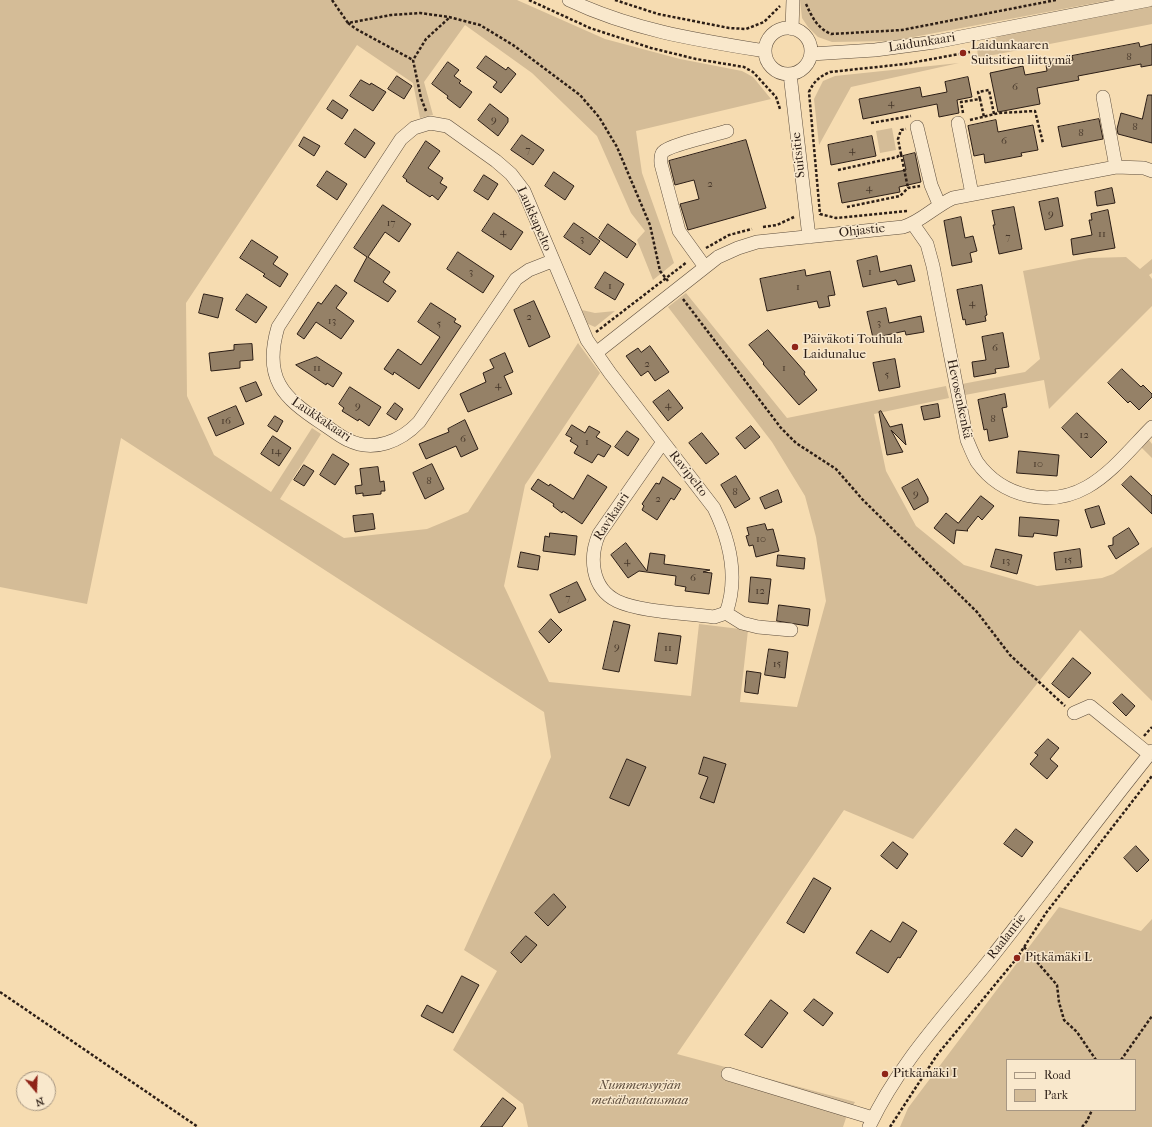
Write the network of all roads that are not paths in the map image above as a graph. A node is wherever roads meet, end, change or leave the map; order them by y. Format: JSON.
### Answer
{"nodes":[{"id":1,"x":569,"y":0,"type":"edge"},
{"id":2,"x":1149,"y":0,"type":"edge"},
{"id":3,"x":793,"y":1,"type":"edge"},
{"id":4,"x":792,"y":29,"type":"junction"},
{"id":5,"x":765,"y":51,"type":"junction"},
{"id":6,"x":811,"y":54,"type":"junction"},
{"id":7,"x":790,"y":74,"type":"junction"},
{"id":8,"x":1103,"y":97,"type":"dead end"},
{"id":9,"x":962,"y":122,"type":"road end"},
{"id":10,"x":430,"y":123,"type":"joint"},
{"id":11,"x":917,"y":126,"type":"road end"},
{"id":12,"x":727,"y":131,"type":"dead end"},
{"id":13,"x":1116,"y":167,"type":"junction"},
{"id":14,"x":1152,"y":171,"type":"edge"},
{"id":15,"x":972,"y":194,"type":"junction"},
{"id":16,"x":939,"y":204,"type":"junction"},
{"id":17,"x":913,"y":224,"type":"junction"},
{"id":18,"x":809,"y":237,"type":"junction"},
{"id":19,"x":552,"y":261,"type":"junction"},
{"id":20,"x":705,"y":267,"type":"junction"},
{"id":21,"x":596,"y":353,"type":"junction"},
{"id":22,"x":1152,"y":427,"type":"edge"},
{"id":23,"x":663,"y":442,"type":"junction"},
{"id":24,"x":726,"y":613,"type":"junction"},
{"id":25,"x":791,"y":630,"type":"dead end"},
{"id":26,"x":1074,"y":713,"type":"road end"},
{"id":27,"x":1151,"y":752,"type":"edge"},
{"id":28,"x":728,"y":1074,"type":"dead end"},
{"id":29,"x":871,"y":1123,"type":"edge"}],
"edges":[{"from":1,"to":5,"type":"street"},
{"from":2,"to":6,"type":"street","name":"Laidunkaari"},
{"from":3,"to":4,"type":"street"},
{"from":4,"to":5,"type":"street"},
{"from":4,"to":6,"type":"street"},
{"from":5,"to":7,"type":"street"},
{"from":6,"to":7,"type":"street"},
{"from":7,"to":18,"type":"street","name":"Suitsitie"},
{"from":8,"to":13,"type":"street"},
{"from":9,"to":15,"type":"street"},
{"from":10,"to":19,"type":"street","name":"Laukkapelto"},
{"from":10,"to":19,"type":"street","name":"Laukkakaari"},
{"from":11,"to":16,"type":"street"},
{"from":12,"to":20,"type":"street"},
{"from":13,"to":14,"type":"street","name":"Ohjastie"},
{"from":13,"to":15,"type":"street","name":"Ohjastie"},
{"from":15,"to":16,"type":"street","name":"Ohjastie"},
{"from":16,"to":17,"type":"street","name":"Ohjastie"},
{"from":17,"to":18,"type":"street","name":"Ohjastie"},
{"from":17,"to":22,"type":"street","name":"Hevosenkenkä"},
{"from":18,"to":20,"type":"street","name":"Ohjastie"},
{"from":19,"to":21,"type":"street","name":"Laukkapelto"},
{"from":20,"to":21,"type":"street","name":"Ohjastie"},
{"from":21,"to":23,"type":"street","name":"Ravipelto"},
{"from":23,"to":24,"type":"street","name":"Ravipelto"},
{"from":23,"to":24,"type":"street","name":"Ravikaari"},
{"from":24,"to":25,"type":"street"},
{"from":26,"to":27,"type":"street"},
{"from":27,"to":29,"type":"street","name":"Raalantie"},
{"from":28,"to":29,"type":"street"}]}
